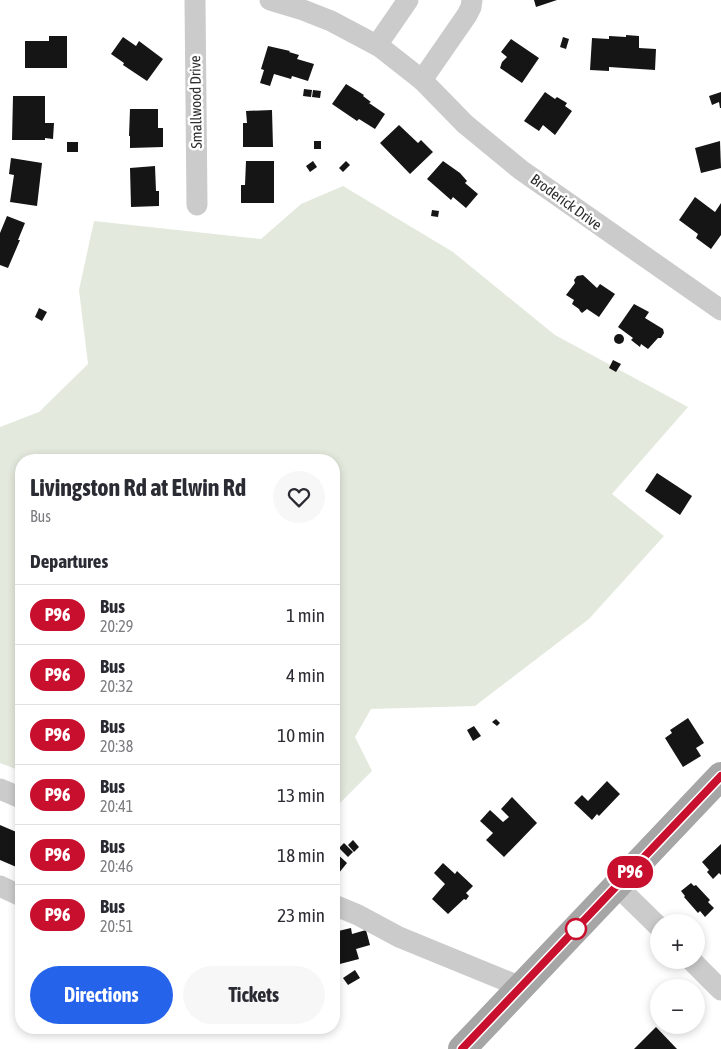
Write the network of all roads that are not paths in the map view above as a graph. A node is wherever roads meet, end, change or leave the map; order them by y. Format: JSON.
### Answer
{"nodes":[{"id":1,"x":195,"y":0,"type":"edge"},
{"id":2,"x":270,"y":0,"type":"edge"},
{"id":3,"x":408,"y":0,"type":"edge"},
{"id":4,"x":469,"y":8,"type":"edge"},
{"id":5,"x":377,"y":45,"type":"junction"},
{"id":6,"x":422,"y":80,"type":"junction"},
{"id":7,"x":197,"y":205,"type":"dead end"},
{"id":8,"x":721,"y":310,"type":"edge"},
{"id":9,"x":721,"y":776,"type":"edge"},
{"id":10,"x":0,"y":789,"type":"edge"},
{"id":11,"x":15,"y":795,"type":"edge"},
{"id":12,"x":0,"y":886,"type":"edge"},
{"id":13,"x":617,"y":886,"type":"junction"},
{"id":14,"x":15,"y":893,"type":"edge"},
{"id":15,"x":340,"y":908,"type":"edge"},
{"id":16,"x":650,"y":918,"type":"edge"},
{"id":17,"x":700,"y":969,"type":"edge"},
{"id":18,"x":521,"y":987,"type":"junction"},
{"id":19,"x":721,"y":990,"type":"edge"},
{"id":20,"x":465,"y":1048,"type":"edge"}],
"edges":[{"from":1,"to":7,"type":"street","name":"Smallwood Drive"},
{"from":2,"to":5,"type":"street","name":"Broderick Drive"},
{"from":3,"to":5,"type":"street"},
{"from":4,"to":6,"type":"street"},
{"from":5,"to":6,"type":"street","name":"Broderick Drive"},
{"from":6,"to":8,"type":"street","name":"Broderick Drive"},
{"from":9,"to":13,"type":"main road"},
{"from":10,"to":11,"type":"street"},
{"from":12,"to":14,"type":"street"},
{"from":13,"to":16,"type":"street"},
{"from":13,"to":18,"type":"main road"},
{"from":15,"to":18,"type":"street"},
{"from":17,"to":19,"type":"street"},
{"from":18,"to":20,"type":"main road"}]}
